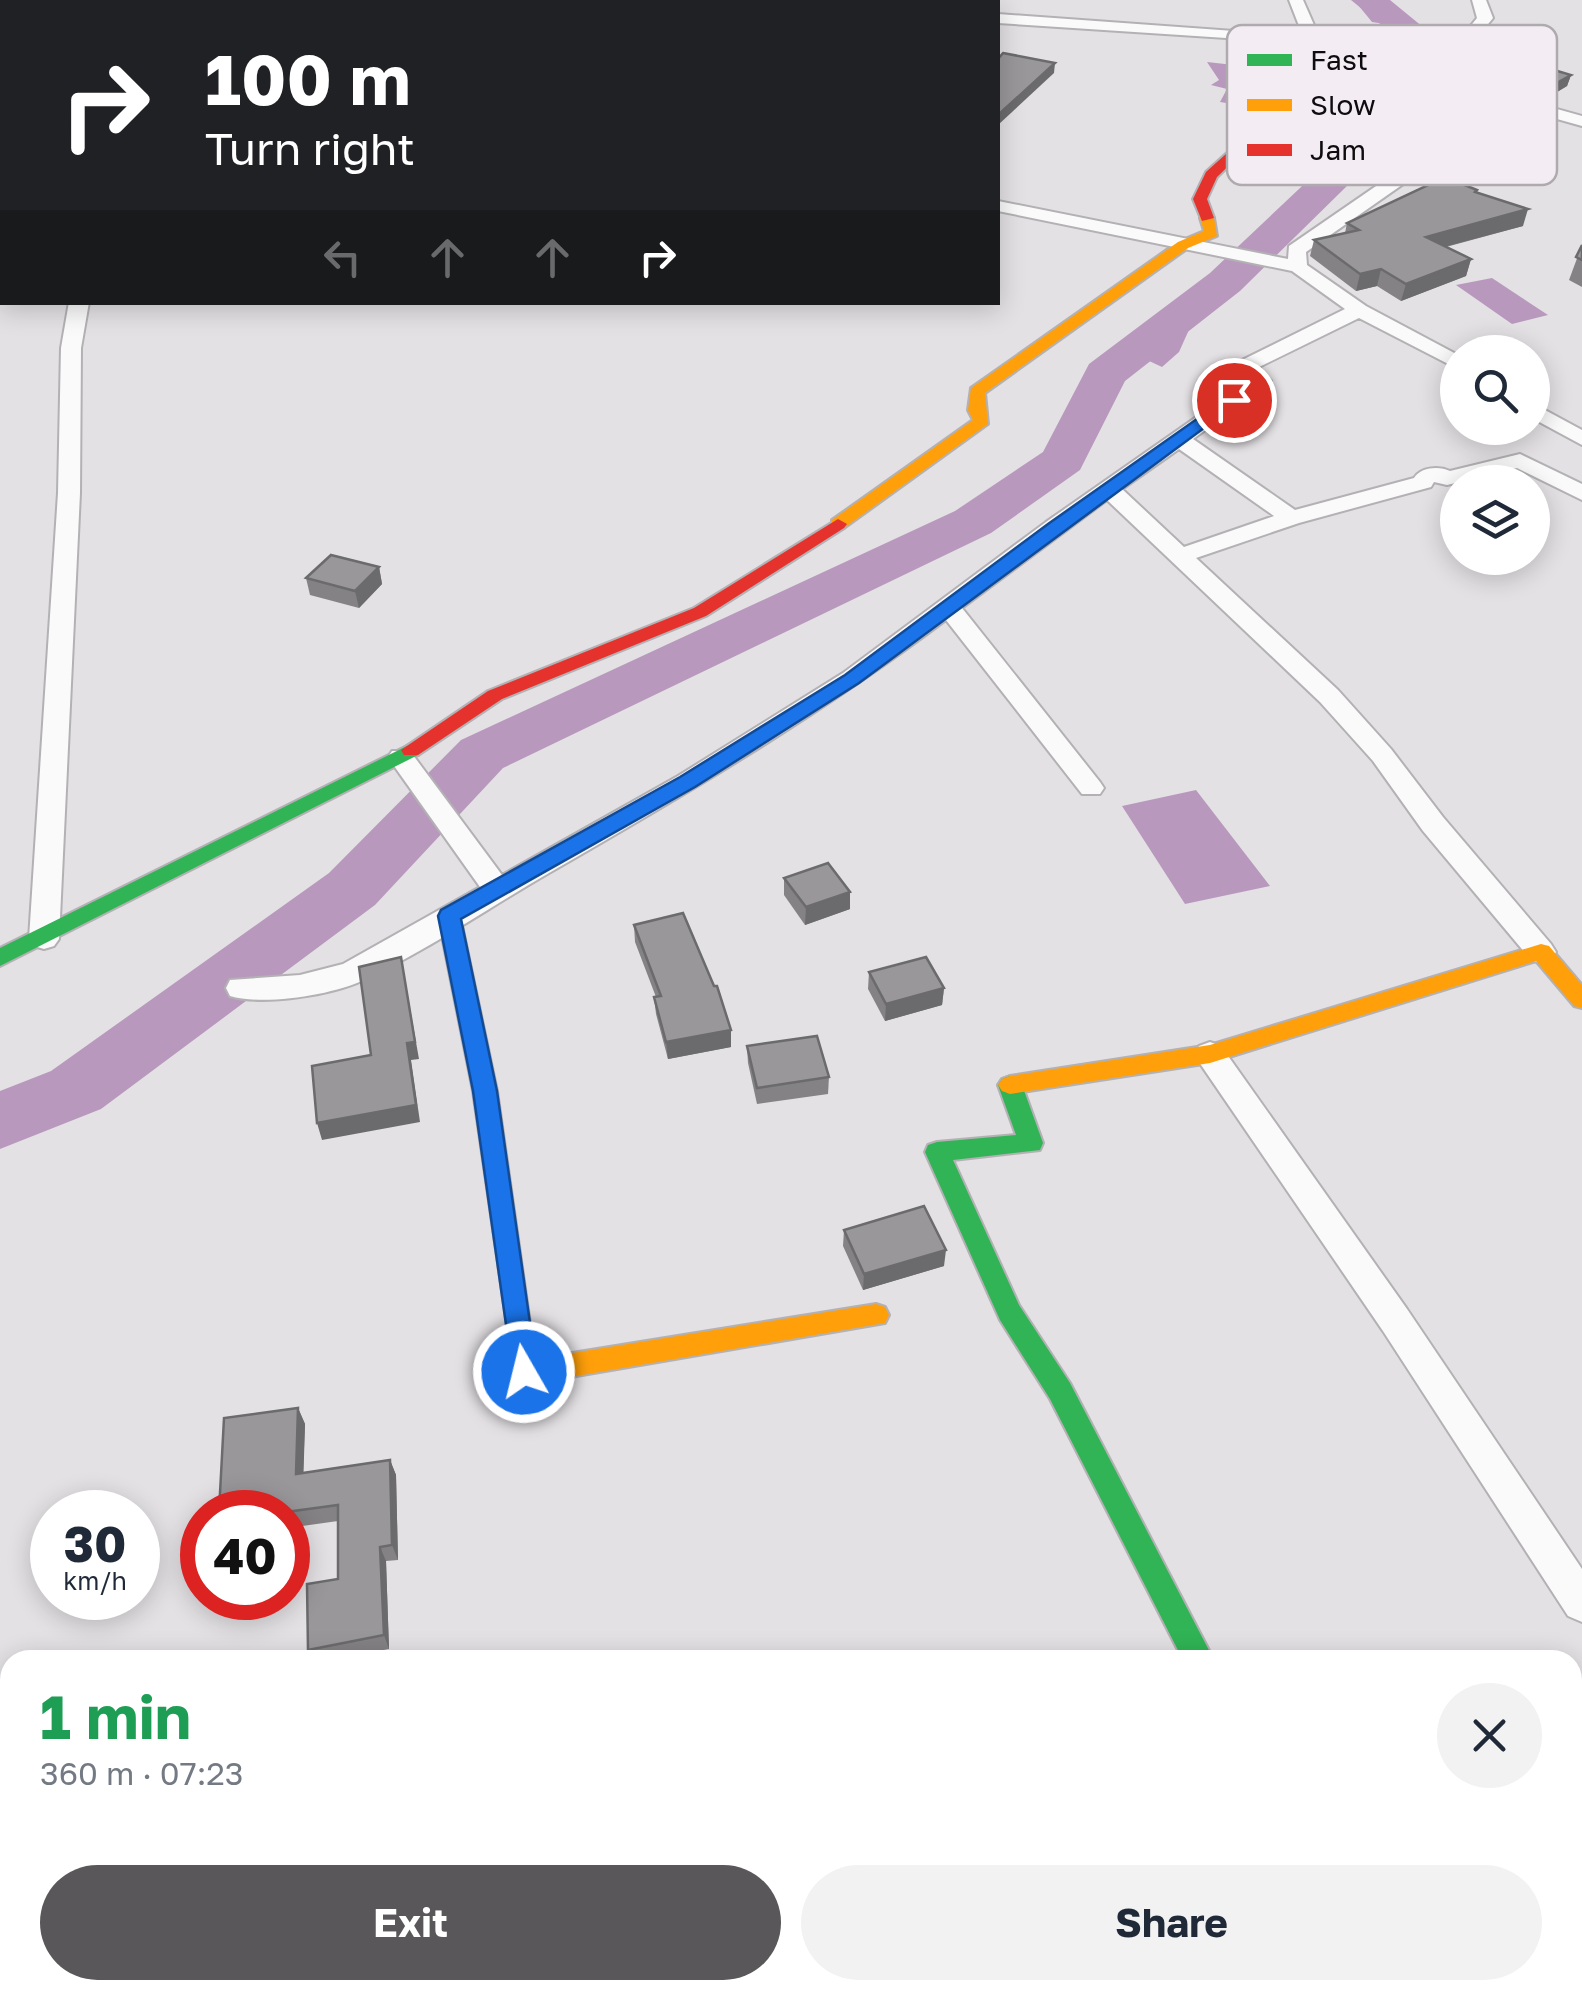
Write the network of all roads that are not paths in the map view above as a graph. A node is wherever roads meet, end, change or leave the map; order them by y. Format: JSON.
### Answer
{"nodes":[{"id":1,"x":1296,"y":0,"type":"edge"},
{"id":2,"x":1479,"y":0,"type":"edge"},
{"id":3,"x":1000,"y":18,"type":"edge"},
{"id":4,"x":1306,"y":25,"type":"edge"},
{"id":5,"x":1479,"y":25,"type":"edge"},
{"id":6,"x":1227,"y":30,"type":"edge"},
{"id":7,"x":1557,"y":114,"type":"edge"},
{"id":8,"x":1582,"y":121,"type":"edge"},
{"id":9,"x":1227,"y":160,"type":"edge"},
{"id":10,"x":1390,"y":185,"type":"edge"},
{"id":11,"x":1000,"y":206,"type":"edge"},
{"id":12,"x":1183,"y":245,"type":"junction"},
{"id":13,"x":1298,"y":267,"type":"junction"},
{"id":14,"x":78,"y":305,"type":"edge"},
{"id":15,"x":1359,"y":310,"type":"junction"},
{"id":16,"x":1440,"y":354,"type":"edge"},
{"id":17,"x":1550,"y":420,"type":"edge"},
{"id":18,"x":1582,"y":439,"type":"edge"},
{"id":19,"x":1179,"y":440,"type":"junction"},
{"id":20,"x":1109,"y":489,"type":"junction"},
{"id":21,"x":1582,"y":493,"type":"edge"},
{"id":22,"x":1291,"y":518,"type":"junction"},
{"id":23,"x":1182,"y":555,"type":"junction"},
{"id":24,"x":948,"y":608,"type":"junction"},
{"id":25,"x":402,"y":757,"type":"junction"},
{"id":26,"x":1091,"y":788,"type":"dead end"},
{"id":27,"x":498,"y":889,"type":"junction"},
{"id":28,"x":449,"y":916,"type":"junction"},
{"id":29,"x":44,"y":939,"type":"junction"},
{"id":30,"x":1541,"y":952,"type":"junction"},
{"id":31,"x":0,"y":958,"type":"edge"},
{"id":32,"x":240,"y":988,"type":"dead end"},
{"id":33,"x":1582,"y":1000,"type":"edge"},
{"id":34,"x":1210,"y":1054,"type":"junction"},
{"id":35,"x":876,"y":1314,"type":"dead end"},
{"id":36,"x":1582,"y":1604,"type":"edge"},
{"id":37,"x":1194,"y":1650,"type":"edge"}],
"edges":[{"from":1,"to":4,"type":"street"},
{"from":2,"to":5,"type":"street"},
{"from":3,"to":6,"type":"street"},
{"from":7,"to":8,"type":"street"},
{"from":9,"to":12,"type":"street"},
{"from":10,"to":13,"type":"street"},
{"from":11,"to":12,"type":"street"},
{"from":12,"to":13,"type":"street"},
{"from":12,"to":25,"type":"street"},
{"from":13,"to":15,"type":"street"},
{"from":14,"to":29,"type":"street"},
{"from":15,"to":16,"type":"street"},
{"from":15,"to":19,"type":"street"},
{"from":17,"to":18,"type":"street"},
{"from":19,"to":20,"type":"street"},
{"from":19,"to":22,"type":"street"},
{"from":20,"to":23,"type":"street"},
{"from":20,"to":24,"type":"street"},
{"from":21,"to":22,"type":"street"},
{"from":22,"to":23,"type":"street"},
{"from":23,"to":30,"type":"street"},
{"from":24,"to":26,"type":"street"},
{"from":24,"to":27,"type":"street"},
{"from":25,"to":27,"type":"street"},
{"from":25,"to":29,"type":"street"},
{"from":27,"to":28,"type":"street"},
{"from":28,"to":32,"type":"street"},
{"from":28,"to":35,"type":"street"},
{"from":29,"to":31,"type":"street"},
{"from":30,"to":33,"type":"street"},
{"from":30,"to":34,"type":"street"},
{"from":34,"to":36,"type":"street"},
{"from":34,"to":37,"type":"street"}]}
